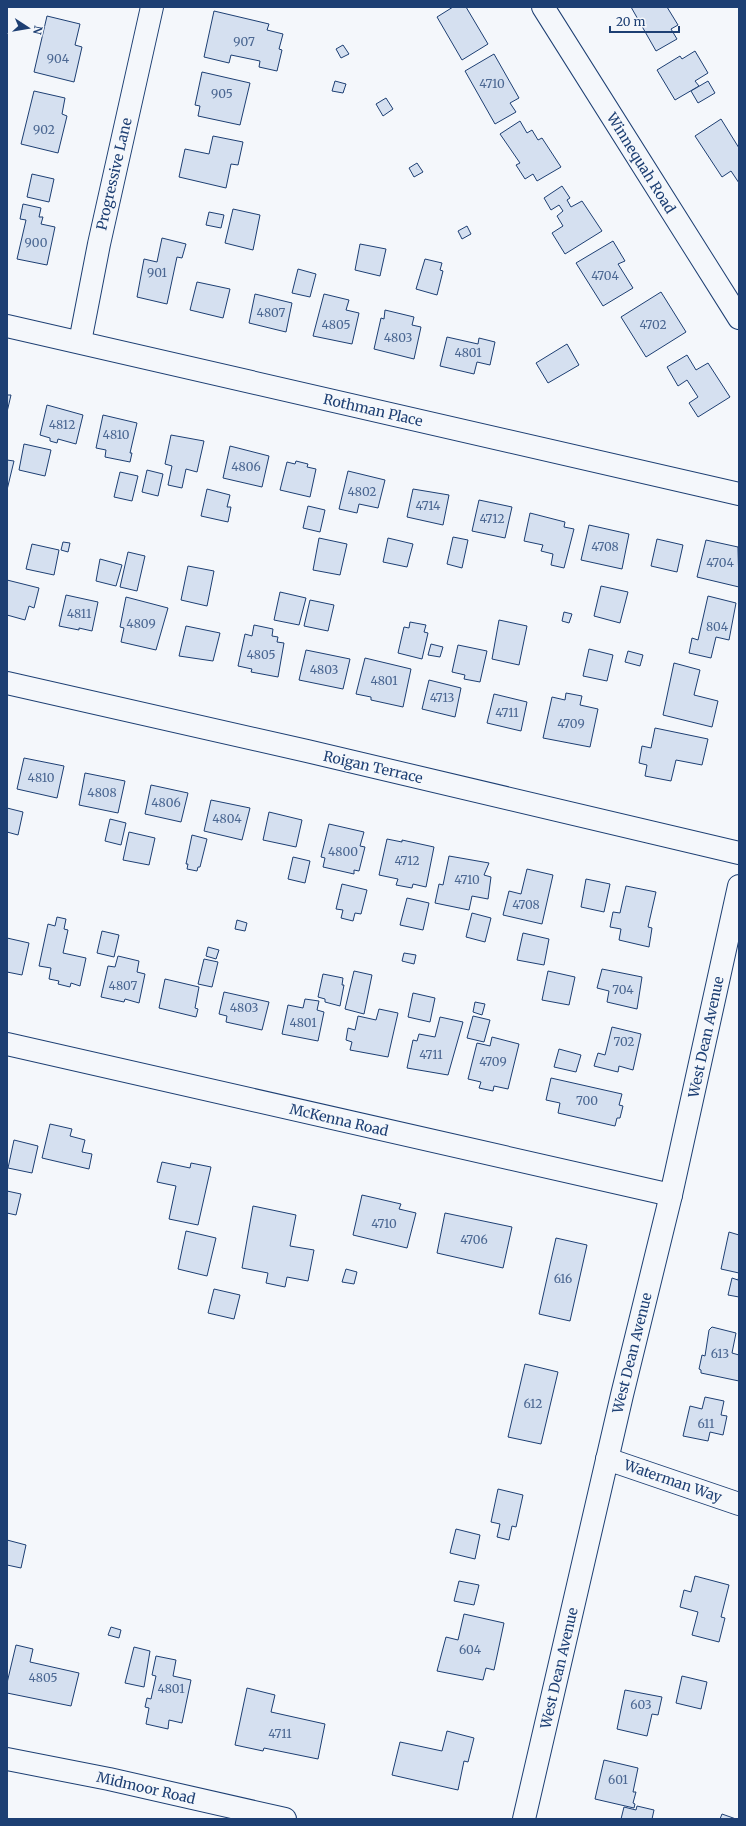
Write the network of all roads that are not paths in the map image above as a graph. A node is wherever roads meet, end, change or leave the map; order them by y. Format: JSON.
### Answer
{"nodes":[{"id":1,"x":152,"y":7,"type":"edge"},
{"id":2,"x":543,"y":7,"type":"edge"},
{"id":3,"x":739,"y":318,"type":"edge"},
{"id":4,"x":7,"y":326,"type":"edge"},
{"id":5,"x":80,"y":342,"type":"junction"},
{"id":6,"x":739,"y":494,"type":"edge"},
{"id":7,"x":7,"y":683,"type":"edge"},
{"id":8,"x":739,"y":852,"type":"edge"},
{"id":9,"x":739,"y":886,"type":"edge"},
{"id":10,"x":7,"y":1044,"type":"edge"},
{"id":11,"x":671,"y":1195,"type":"junction"},
{"id":12,"x":607,"y":1459,"type":"junction"},
{"id":13,"x":739,"y":1504,"type":"edge"},
{"id":14,"x":7,"y":1759,"type":"edge"},
{"id":15,"x":285,"y":1819,"type":"edge"},
{"id":16,"x":524,"y":1819,"type":"edge"}],
"edges":[{"from":1,"to":5,"type":"street","name":"Progressive Lane"},
{"from":2,"to":3,"type":"street","name":"Winnequah Road"},
{"from":4,"to":5,"type":"street","name":"Rothman Place"},
{"from":5,"to":6,"type":"street","name":"Rothman Place"},
{"from":7,"to":8,"type":"street","name":"Roigan Terrace"},
{"from":9,"to":11,"type":"street","name":"West Dean Avenue"},
{"from":10,"to":11,"type":"street","name":"McKenna Road"},
{"from":11,"to":12,"type":"street","name":"West Dean Avenue"},
{"from":12,"to":13,"type":"street","name":"Waterman Way"},
{"from":12,"to":16,"type":"street","name":"West Dean Avenue"},
{"from":14,"to":15,"type":"street","name":"Midmoor Road"}]}
